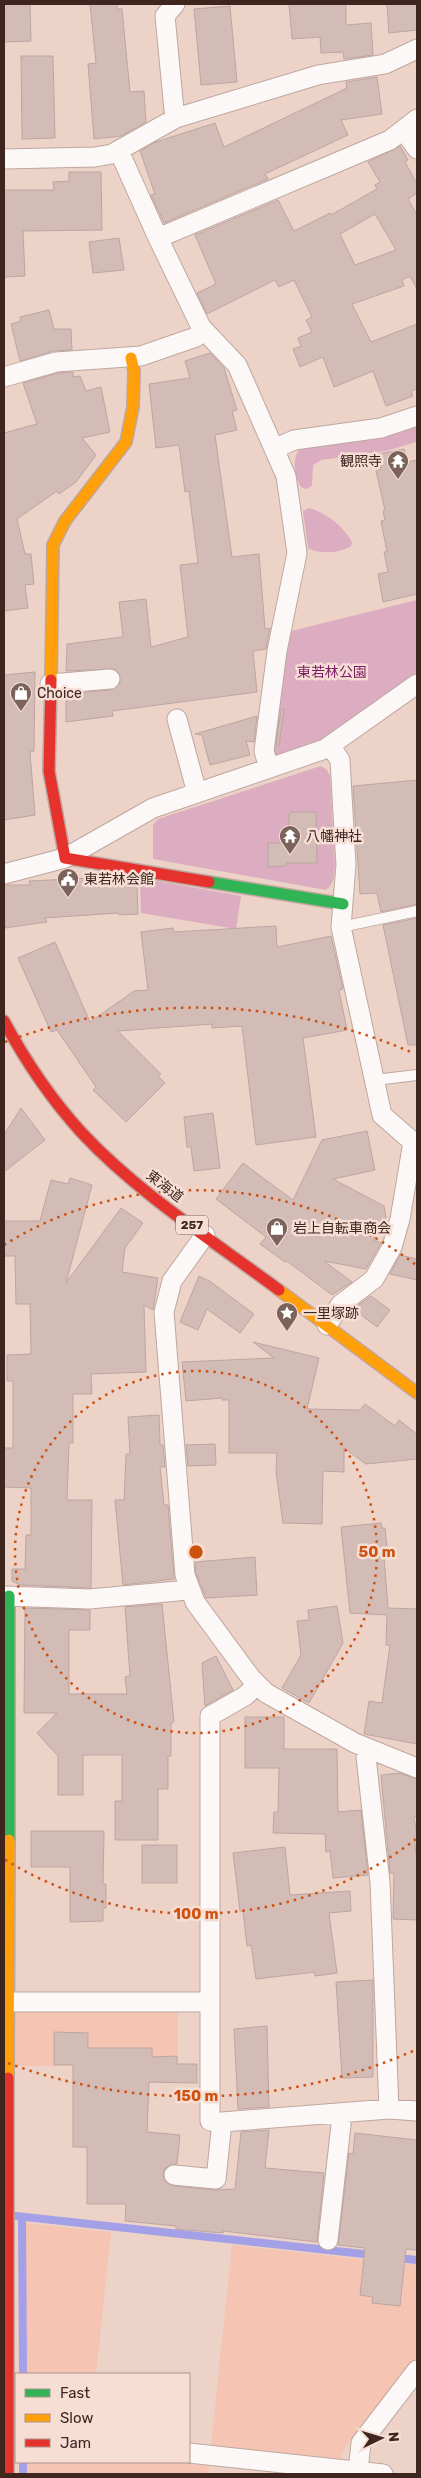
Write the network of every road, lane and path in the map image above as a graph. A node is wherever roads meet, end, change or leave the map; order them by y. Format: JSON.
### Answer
{"nodes":[{"id":1,"x":175,"y":4,"type":"edge"},
{"id":2,"x":417,"y":49,"type":"edge"},
{"id":3,"x":176,"y":118,"type":"junction"},
{"id":4,"x":411,"y":125,"type":"edge"},
{"id":5,"x":417,"y":149,"type":"edge"},
{"id":6,"x":119,"y":151,"type":"junction"},
{"id":7,"x":4,"y":158,"type":"edge"},
{"id":8,"x":158,"y":238,"type":"junction"},
{"id":9,"x":203,"y":330,"type":"junction"},
{"id":10,"x":131,"y":358,"type":"junction"},
{"id":11,"x":4,"y":376,"type":"edge"},
{"id":12,"x":417,"y":416,"type":"edge"},
{"id":13,"x":274,"y":449,"type":"junction"},
{"id":14,"x":110,"y":679,"type":"dead end"},
{"id":15,"x":50,"y":684,"type":"junction"},
{"id":16,"x":417,"y":684,"type":"edge"},
{"id":17,"x":177,"y":719,"type":"dead end"},
{"id":18,"x":330,"y":746,"type":"junction"},
{"id":19,"x":269,"y":768,"type":"junction"},
{"id":20,"x":197,"y":793,"type":"junction"},
{"id":21,"x":65,"y":858,"type":"junction"},
{"id":22,"x":4,"y":874,"type":"edge"},
{"id":23,"x":343,"y":904,"type":"junction"},
{"id":24,"x":417,"y":911,"type":"edge"},
{"id":25,"x":341,"y":927,"type":"junction"},
{"id":26,"x":4,"y":1021,"type":"edge"},
{"id":27,"x":417,"y":1075,"type":"edge"},
{"id":28,"x":375,"y":1080,"type":"junction"},
{"id":29,"x":205,"y":1235,"type":"junction"},
{"id":30,"x":327,"y":1325,"type":"junction"},
{"id":31,"x":417,"y":1393,"type":"edge"},
{"id":32,"x":188,"y":1588,"type":"junction"},
{"id":33,"x":6,"y":1596,"type":"edge"},
{"id":34,"x":257,"y":1685,"type":"junction"},
{"id":35,"x":369,"y":1749,"type":"junction"},
{"id":36,"x":417,"y":1768,"type":"edge"},
{"id":37,"x":6,"y":2002,"type":"edge"},
{"id":38,"x":210,"y":2002,"type":"junction"},
{"id":39,"x":389,"y":2109,"type":"junction"},
{"id":40,"x":417,"y":2110,"type":"edge"},
{"id":41,"x":340,"y":2113,"type":"junction"},
{"id":42,"x":222,"y":2122,"type":"junction"},
{"id":43,"x":174,"y":2174,"type":"dead end"},
{"id":44,"x":328,"y":2240,"type":"dead end"},
{"id":45,"x":417,"y":2370,"type":"edge"},
{"id":46,"x":9,"y":2432,"type":"edge"},
{"id":47,"x":190,"y":2453,"type":"edge"},
{"id":48,"x":358,"y":2472,"type":"junction"},
{"id":49,"x":8,"y":2474,"type":"edge"},
{"id":50,"x":383,"y":2474,"type":"edge"}],
"edges":[{"from":1,"to":3,"type":"street"},
{"from":2,"to":3,"type":"street"},
{"from":3,"to":6,"type":"street"},
{"from":4,"to":5,"type":"street"},
{"from":4,"to":8,"type":"street"},
{"from":6,"to":7,"type":"street"},
{"from":6,"to":8,"type":"street"},
{"from":8,"to":9,"type":"street"},
{"from":9,"to":10,"type":"street"},
{"from":9,"to":13,"type":"street"},
{"from":10,"to":11,"type":"street"},
{"from":10,"to":15,"type":"main road"},
{"from":12,"to":13,"type":"street"},
{"from":13,"to":19,"type":"street"},
{"from":14,"to":15,"type":"street"},
{"from":15,"to":21,"type":"main road"},
{"from":16,"to":18,"type":"street"},
{"from":17,"to":20,"type":"street"},
{"from":18,"to":19,"type":"street"},
{"from":18,"to":23,"type":"street"},
{"from":19,"to":20,"type":"street"},
{"from":20,"to":21,"type":"street"},
{"from":21,"to":22,"type":"street"},
{"from":21,"to":23,"type":"main road"},
{"from":23,"to":25,"type":"street"},
{"from":24,"to":25,"type":"lane"},
{"from":25,"to":28,"type":"street"},
{"from":26,"to":29,"type":"main road","name":"東海道","number":"257"},
{"from":27,"to":28,"type":"lane"},
{"from":28,"to":30,"type":"street"},
{"from":29,"to":30,"type":"main road","name":"東海道","number":"257"},
{"from":29,"to":32,"type":"street"},
{"from":30,"to":31,"type":"main road","name":"東海道","number":"257"},
{"from":32,"to":33,"type":"street"},
{"from":32,"to":34,"type":"street"},
{"from":33,"to":37,"type":"main road"},
{"from":34,"to":35,"type":"street"},
{"from":34,"to":38,"type":"street"},
{"from":35,"to":36,"type":"street"},
{"from":35,"to":39,"type":"street"},
{"from":37,"to":38,"type":"street"},
{"from":37,"to":46,"type":"main road"},
{"from":38,"to":42,"type":"street"},
{"from":39,"to":40,"type":"street"},
{"from":39,"to":41,"type":"street"},
{"from":41,"to":42,"type":"street"},
{"from":41,"to":44,"type":"street"},
{"from":42,"to":43,"type":"street"},
{"from":45,"to":48,"type":"street"},
{"from":46,"to":49,"type":"main road"},
{"from":47,"to":48,"type":"street"},
{"from":48,"to":50,"type":"street"}]}
